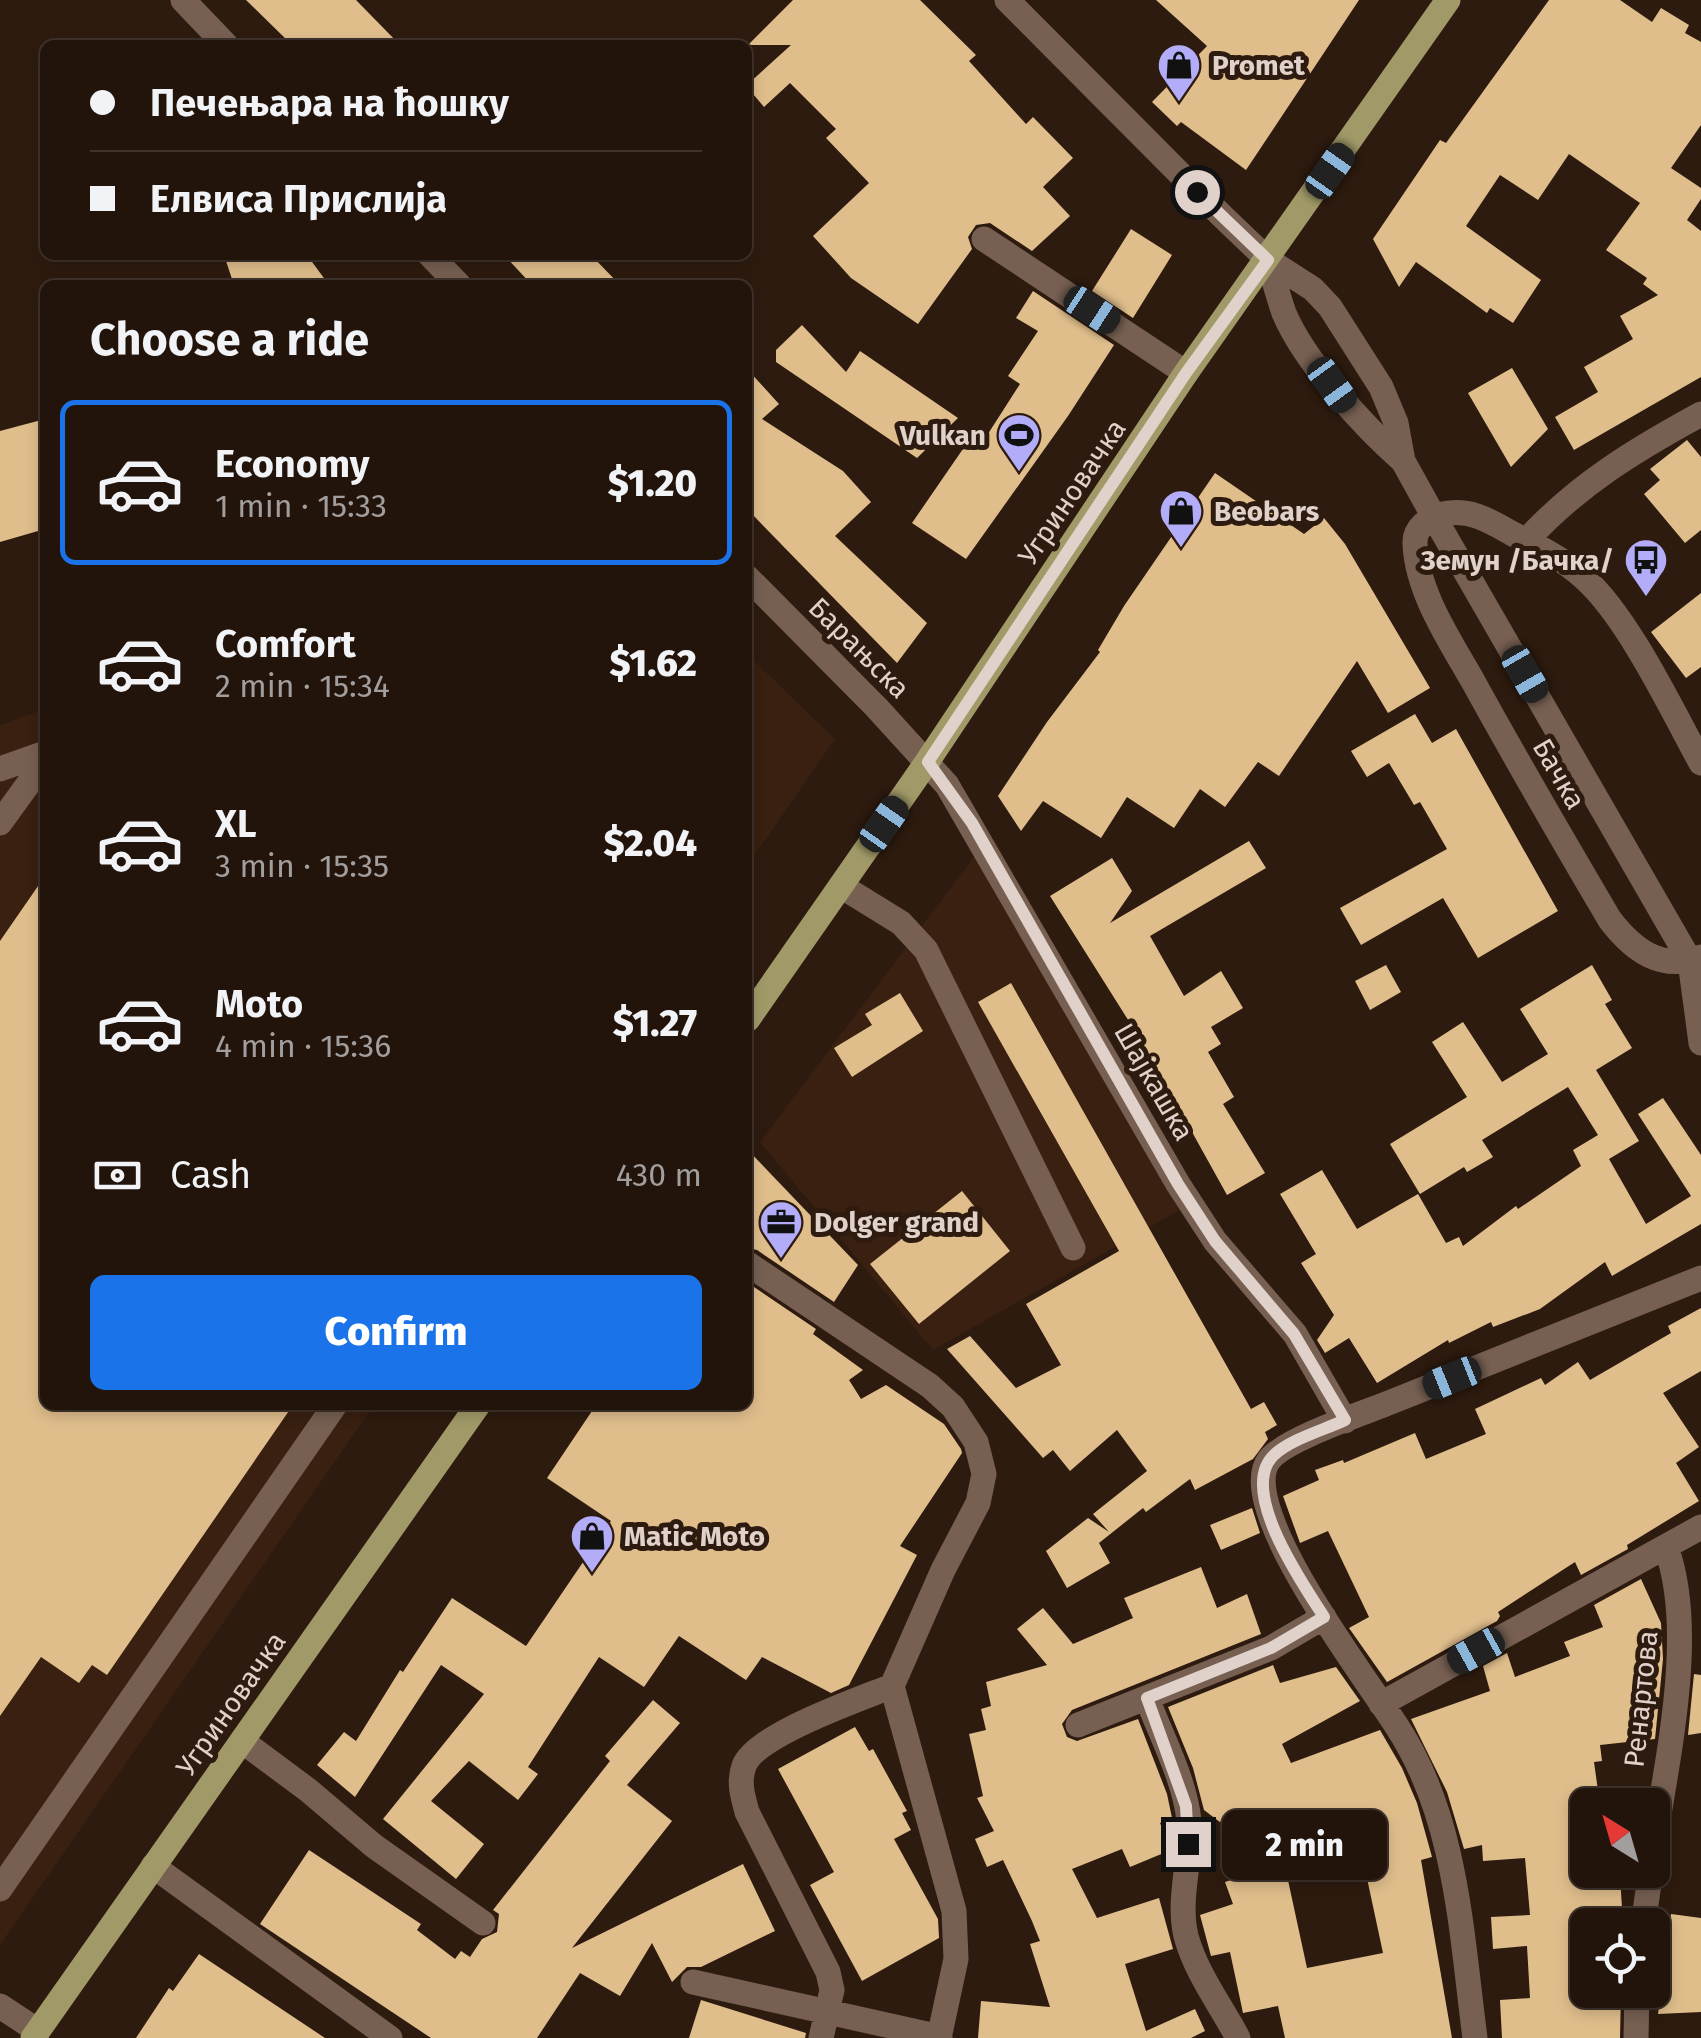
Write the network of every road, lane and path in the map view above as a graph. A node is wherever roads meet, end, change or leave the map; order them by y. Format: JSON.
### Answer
{"nodes":[{"id":1,"x":183,"y":0,"type":"edge"},
{"id":2,"x":1007,"y":0,"type":"edge"},
{"id":3,"x":1448,"y":0,"type":"edge"},
{"id":4,"x":221,"y":40,"type":"edge"},
{"id":5,"x":984,"y":239,"type":"dead end"},
{"id":6,"x":435,"y":260,"type":"edge"},
{"id":7,"x":1268,"y":260,"type":"junction"},
{"id":8,"x":455,"y":280,"type":"edge"},
{"id":9,"x":1186,"y":373,"type":"junction"},
{"id":10,"x":1701,"y":414,"type":"edge"},
{"id":11,"x":1403,"y":461,"type":"junction"},
{"id":12,"x":1434,"y":517,"type":"junction"},
{"id":13,"x":1526,"y":541,"type":"junction"},
{"id":14,"x":752,"y":582,"type":"edge"},
{"id":15,"x":40,"y":754,"type":"edge"},
{"id":16,"x":928,"y":762,"type":"junction"},
{"id":17,"x":1701,"y":764,"type":"edge"},
{"id":18,"x":0,"y":769,"type":"edge"},
{"id":19,"x":40,"y":777,"type":"edge"},
{"id":20,"x":0,"y":823,"type":"edge"},
{"id":21,"x":841,"y":886,"type":"junction"},
{"id":22,"x":1696,"y":959,"type":"edge"},
{"id":23,"x":752,"y":1013,"type":"edge"},
{"id":24,"x":1701,"y":1044,"type":"edge"},
{"id":25,"x":1073,"y":1248,"type":"dead end"},
{"id":26,"x":752,"y":1267,"type":"edge"},
{"id":27,"x":1701,"y":1278,"type":"edge"},
{"id":28,"x":332,"y":1410,"type":"edge"},
{"id":29,"x":474,"y":1410,"type":"edge"},
{"id":30,"x":1345,"y":1420,"type":"junction"},
{"id":31,"x":1701,"y":1527,"type":"edge"},
{"id":32,"x":1666,"y":1546,"type":"junction"},
{"id":33,"x":1324,"y":1617,"type":"junction"},
{"id":34,"x":892,"y":1686,"type":"junction"},
{"id":35,"x":1147,"y":1698,"type":"junction"},
{"id":36,"x":1381,"y":1704,"type":"junction"},
{"id":37,"x":1078,"y":1725,"type":"dead end"},
{"id":38,"x":242,"y":1742,"type":"junction"},
{"id":39,"x":1662,"y":1788,"type":"edge"},
{"id":40,"x":153,"y":1866,"type":"junction"},
{"id":41,"x":0,"y":1888,"type":"edge"},
{"id":42,"x":482,"y":1923,"type":"dead end"},
{"id":43,"x":693,"y":1982,"type":"dead end"},
{"id":44,"x":0,"y":2006,"type":"edge"},
{"id":45,"x":1637,"y":2008,"type":"edge"},
{"id":46,"x":829,"y":2013,"type":"junction"},
{"id":47,"x":36,"y":2035,"type":"edge"},
{"id":48,"x":390,"y":2038,"type":"edge"},
{"id":49,"x":821,"y":2038,"type":"edge"},
{"id":50,"x":940,"y":2038,"type":"edge"},
{"id":51,"x":1238,"y":2038,"type":"edge"},
{"id":52,"x":1475,"y":2038,"type":"edge"},
{"id":53,"x":1636,"y":2038,"type":"edge"}],
"edges":[{"from":1,"to":4,"type":"street"},
{"from":2,"to":7,"type":"street"},
{"from":3,"to":7,"type":"main road","name":"Угриновачка"},
{"from":5,"to":9,"type":"street"},
{"from":6,"to":8,"type":"street"},
{"from":7,"to":9,"type":"main road","name":"Угриновачка"},
{"from":7,"to":11,"type":"street","name":"Бачка"},
{"from":7,"to":11,"type":"street","name":"Бачка"},
{"from":9,"to":16,"type":"main road","name":"Угриновачка"},
{"from":10,"to":13,"type":"street"},
{"from":11,"to":12,"type":"street","name":"Бачка"},
{"from":12,"to":13,"type":"street"},
{"from":12,"to":22,"type":"street","name":"Бачка"},
{"from":12,"to":22,"type":"street","name":"Бачка"},
{"from":13,"to":17,"type":"street"},
{"from":14,"to":16,"type":"street","name":"Барањска"},
{"from":15,"to":18,"type":"street"},
{"from":16,"to":21,"type":"main road","name":"Угриновачка"},
{"from":16,"to":30,"type":"street","name":"Шајкашка"},
{"from":19,"to":20,"type":"street"},
{"from":21,"to":23,"type":"main road","name":"Угриновачка"},
{"from":21,"to":25,"type":"street"},
{"from":22,"to":24,"type":"street"},
{"from":26,"to":34,"type":"street"},
{"from":27,"to":30,"type":"street"},
{"from":28,"to":41,"type":"street"},
{"from":29,"to":38,"type":"main road","name":"Угриновачка"},
{"from":30,"to":33,"type":"street"},
{"from":31,"to":32,"type":"street"},
{"from":32,"to":36,"type":"street"},
{"from":32,"to":39,"type":"street","name":"Ренартова"},
{"from":33,"to":35,"type":"street"},
{"from":33,"to":36,"type":"street"},
{"from":34,"to":46,"type":"street"},
{"from":34,"to":50,"type":"street"},
{"from":35,"to":37,"type":"street"},
{"from":35,"to":51,"type":"street"},
{"from":36,"to":52,"type":"street"},
{"from":38,"to":40,"type":"main road","name":"Угриновачка"},
{"from":38,"to":42,"type":"street"},
{"from":40,"to":47,"type":"main road","name":"Угриновачка"},
{"from":40,"to":48,"type":"street"},
{"from":43,"to":46,"type":"street"},
{"from":44,"to":47,"type":"street"},
{"from":45,"to":53,"type":"street"},
{"from":46,"to":49,"type":"street"},
{"from":46,"to":50,"type":"street"}]}
